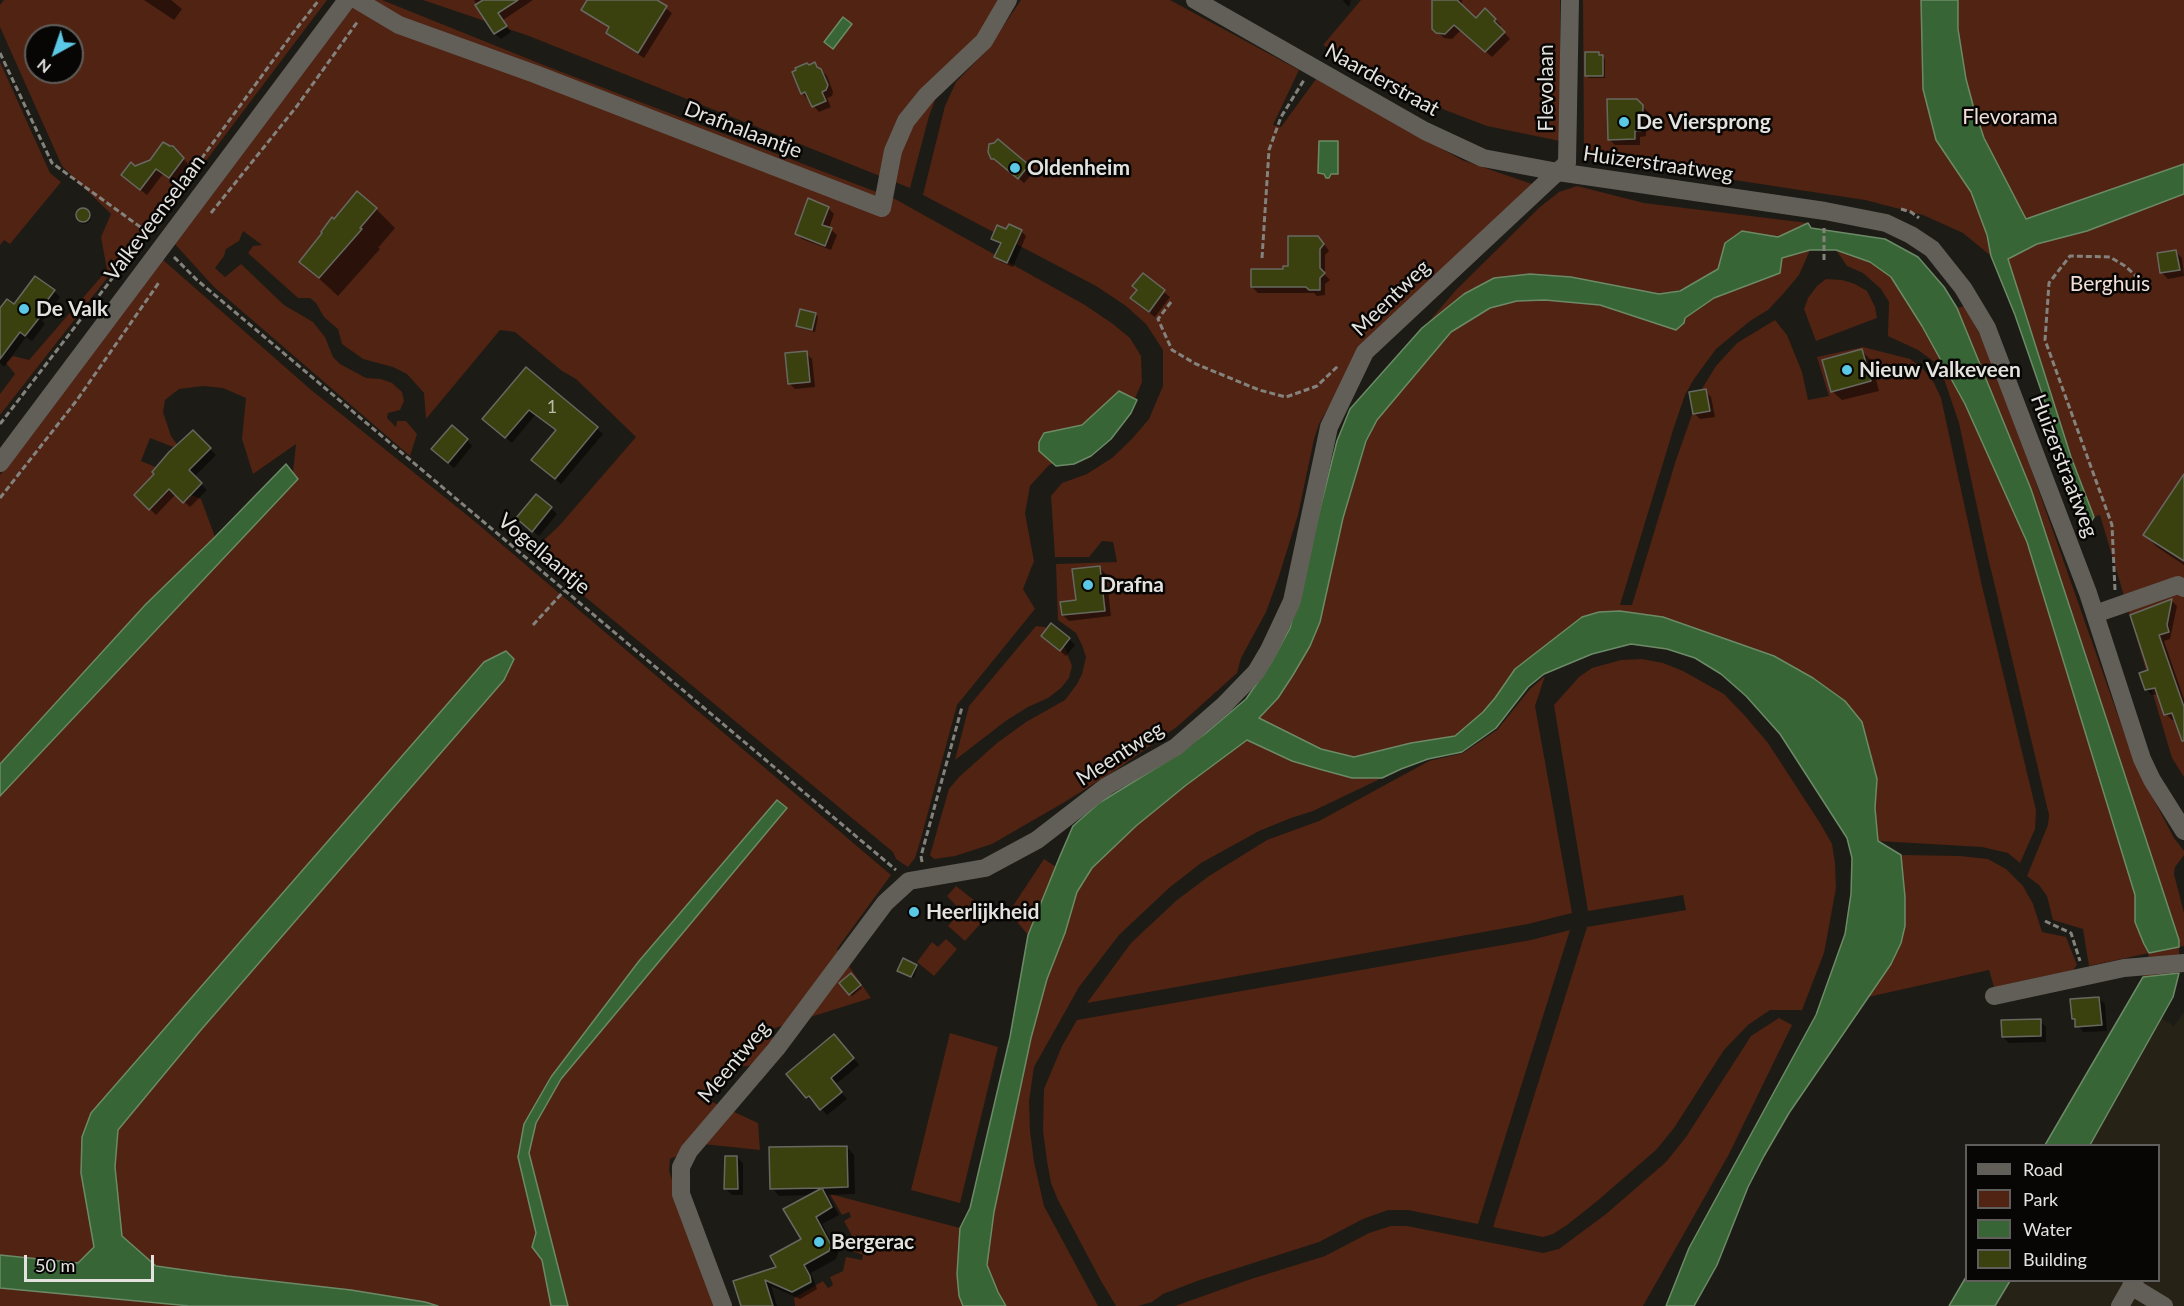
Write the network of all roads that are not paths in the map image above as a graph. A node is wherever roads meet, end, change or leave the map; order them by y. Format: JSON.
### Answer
{"nodes":[{"id":1,"x":348,"y":0,"type":"edge"},
{"id":2,"x":1008,"y":0,"type":"edge"},
{"id":3,"x":1195,"y":0,"type":"edge"},
{"id":4,"x":1570,"y":0,"type":"edge"},
{"id":5,"x":363,"y":3,"type":"edge"},
{"id":6,"x":1558,"y":172,"type":"junction"},
{"id":7,"x":0,"y":463,"type":"edge"},
{"id":8,"x":2184,"y":588,"type":"edge"},
{"id":9,"x":2095,"y":614,"type":"junction"},
{"id":10,"x":2184,"y":831,"type":"edge"},
{"id":11,"x":2184,"y":963,"type":"edge"},
{"id":12,"x":1994,"y":996,"type":"dead end"},
{"id":13,"x":2133,"y":1283,"type":"edge"},
{"id":14,"x":723,"y":1306,"type":"edge"},
{"id":15,"x":2120,"y":1306,"type":"edge"},
{"id":16,"x":2164,"y":1306,"type":"edge"}],
"edges":[{"from":1,"to":7,"type":"street","name":"Valkeveenselaan"},
{"from":2,"to":5,"type":"street","name":"Drafnalaantje"},
{"from":3,"to":6,"type":"street","name":"Naarderstraat"},
{"from":4,"to":6,"type":"street","name":"Flevolaan"},
{"from":6,"to":9,"type":"street","name":"Huizerstraatweg"},
{"from":6,"to":14,"type":"street","name":"Meentweg"},
{"from":8,"to":9,"type":"street"},
{"from":9,"to":10,"type":"street","name":"Huizerstraatweg"},
{"from":11,"to":12,"type":"street"},
{"from":13,"to":15,"type":"street"},
{"from":13,"to":16,"type":"street"}]}
